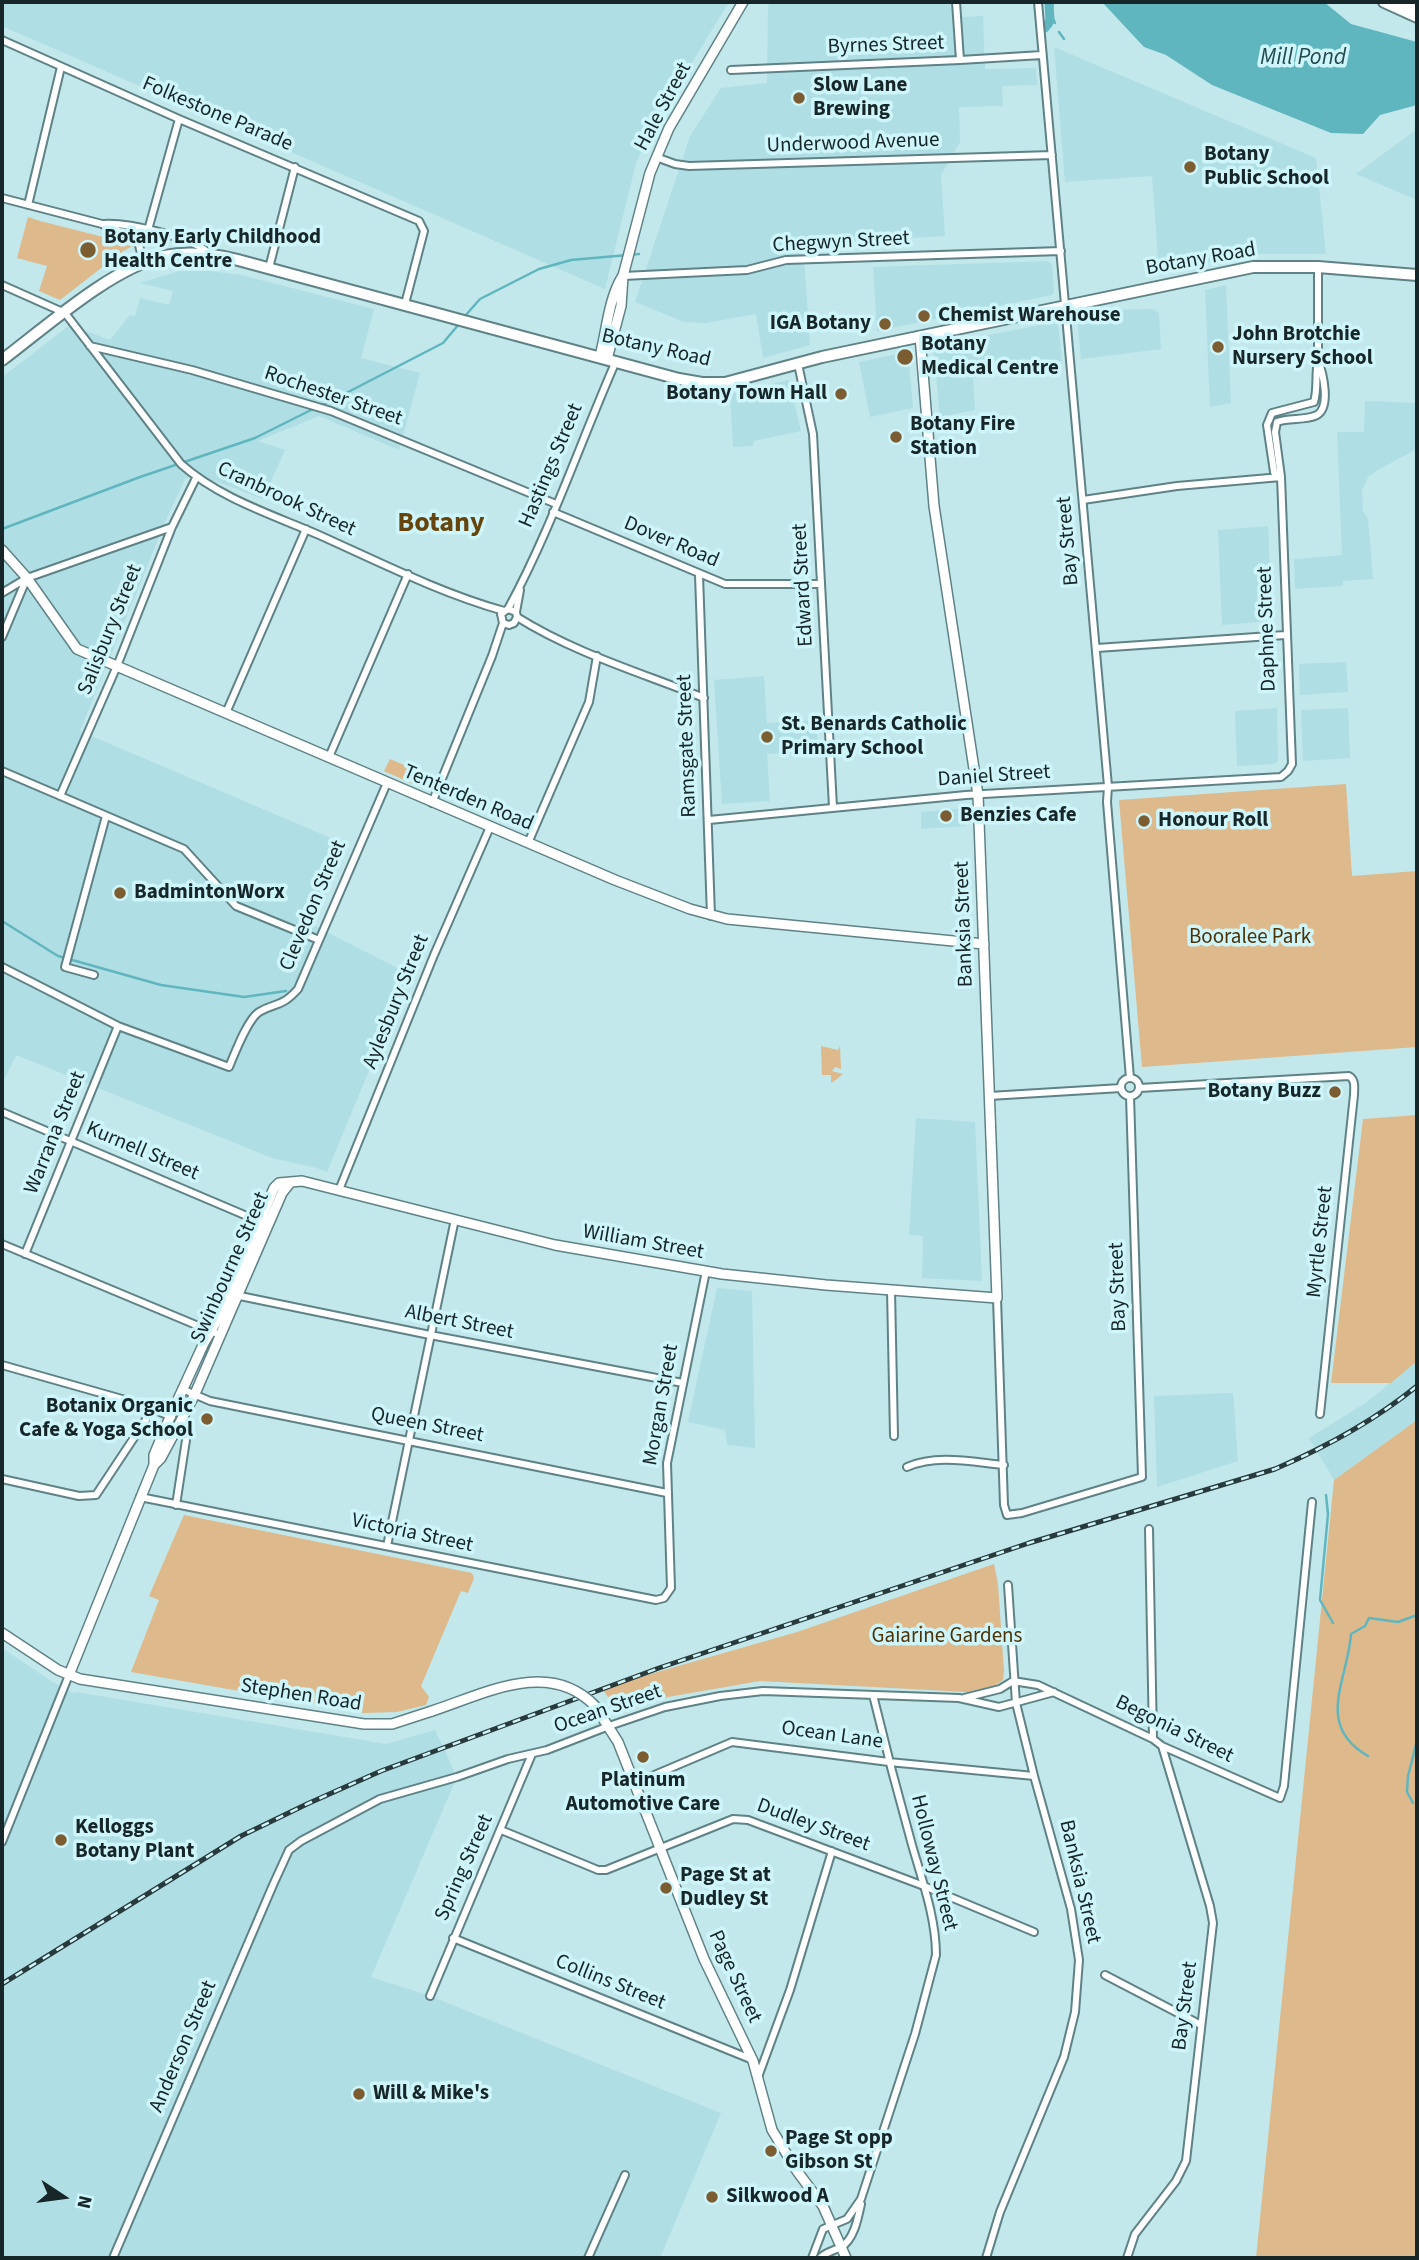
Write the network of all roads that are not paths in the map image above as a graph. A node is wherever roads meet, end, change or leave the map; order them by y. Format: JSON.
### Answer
{"nodes":[{"id":1,"x":743,"y":2,"type":"edge"},
{"id":2,"x":957,"y":2,"type":"edge"},
{"id":3,"x":1038,"y":2,"type":"edge"},
{"id":4,"x":1384,"y":2,"type":"edge"},
{"id":5,"x":1401,"y":2,"type":"edge"},
{"id":6,"x":1417,"y":9,"type":"edge"},
{"id":7,"x":1417,"y":17,"type":"edge"},
{"id":8,"x":2,"y":40,"type":"edge"},
{"id":9,"x":1042,"y":55,"type":"junction"},
{"id":10,"x":960,"y":60,"type":"junction"},
{"id":11,"x":61,"y":67,"type":"junction"},
{"id":12,"x":731,"y":70,"type":"dead end"},
{"id":13,"x":179,"y":119,"type":"junction"},
{"id":14,"x":1052,"y":155,"type":"junction"},
{"id":15,"x":660,"y":159,"type":"junction"},
{"id":16,"x":295,"y":167,"type":"junction"},
{"id":17,"x":2,"y":198,"type":"edge"},
{"id":18,"x":28,"y":205,"type":"junction"},
{"id":19,"x":102,"y":224,"type":"junction"},
{"id":20,"x":148,"y":230,"type":"junction"},
{"id":21,"x":1061,"y":251,"type":"junction"},
{"id":22,"x":210,"y":254,"type":"junction"},
{"id":23,"x":143,"y":262,"type":"junction"},
{"id":24,"x":1318,"y":267,"type":"junction"},
{"id":25,"x":269,"y":268,"type":"junction"},
{"id":26,"x":1417,"y":275,"type":"edge"},
{"id":27,"x":623,"y":276,"type":"junction"},
{"id":28,"x":2,"y":285,"type":"edge"},
{"id":29,"x":405,"y":304,"type":"junction"},
{"id":30,"x":1066,"y":306,"type":"junction"},
{"id":31,"x":65,"y":313,"type":"junction"},
{"id":32,"x":920,"y":336,"type":"junction"},
{"id":33,"x":90,"y":346,"type":"junction"},
{"id":34,"x":608,"y":359,"type":"junction"},
{"id":35,"x":2,"y":360,"type":"edge"},
{"id":36,"x":1318,"y":361,"type":"junction"},
{"id":37,"x":798,"y":364,"type":"junction"},
{"id":38,"x":1281,"y":477,"type":"junction"},
{"id":39,"x":196,"y":478,"type":"junction"},
{"id":40,"x":1083,"y":499,"type":"junction"},
{"id":41,"x":556,"y":505,"type":"junction"},
{"id":42,"x":553,"y":512,"type":"junction"},
{"id":43,"x":172,"y":527,"type":"junction"},
{"id":44,"x":306,"y":529,"type":"junction"},
{"id":45,"x":2,"y":550,"type":"edge"},
{"id":46,"x":408,"y":575,"type":"junction"},
{"id":47,"x":699,"y":575,"type":"junction"},
{"id":48,"x":27,"y":578,"type":"junction"},
{"id":49,"x":821,"y":584,"type":"junction"},
{"id":50,"x":2,"y":593,"type":"edge"},
{"id":51,"x":509,"y":617,"type":"junction"},
{"id":52,"x":1285,"y":635,"type":"junction"},
{"id":53,"x":2,"y":638,"type":"edge"},
{"id":54,"x":1097,"y":648,"type":"junction"},
{"id":55,"x":597,"y":656,"type":"junction"},
{"id":56,"x":117,"y":666,"type":"junction"},
{"id":57,"x":704,"y":698,"type":"junction"},
{"id":58,"x":226,"y":713,"type":"junction"},
{"id":59,"x":329,"y":757,"type":"junction"},
{"id":60,"x":2,"y":771,"type":"edge"},
{"id":61,"x":1282,"y":777,"type":"joint"},
{"id":62,"x":387,"y":783,"type":"junction"},
{"id":63,"x":1108,"y":786,"type":"junction"},
{"id":64,"x":978,"y":795,"type":"junction"},
{"id":65,"x":60,"y":796,"type":"junction"},
{"id":66,"x":432,"y":803,"type":"junction"},
{"id":67,"x":833,"y":807,"type":"junction"},
{"id":68,"x":106,"y":816,"type":"junction"},
{"id":69,"x":709,"y":820,"type":"junction"},
{"id":70,"x":490,"y":827,"type":"junction"},
{"id":71,"x":528,"y":844,"type":"junction"},
{"id":72,"x":711,"y":916,"type":"junction"},
{"id":73,"x":319,"y":940,"type":"junction"},
{"id":74,"x":984,"y":944,"type":"junction"},
{"id":75,"x":2,"y":967,"type":"edge"},
{"id":76,"x":94,"y":975,"type":"dead end"},
{"id":77,"x":118,"y":1026,"type":"junction"},
{"id":78,"x":1130,"y":1077,"type":"junction"},
{"id":79,"x":1139,"y":1087,"type":"junction"},
{"id":80,"x":1121,"y":1088,"type":"junction"},
{"id":81,"x":989,"y":1096,"type":"junction"},
{"id":82,"x":1130,"y":1096,"type":"junction"},
{"id":83,"x":2,"y":1112,"type":"edge"},
{"id":84,"x":71,"y":1142,"type":"junction"},
{"id":85,"x":290,"y":1183,"type":"joint"},
{"id":86,"x":339,"y":1190,"type":"junction"},
{"id":87,"x":455,"y":1219,"type":"junction"},
{"id":88,"x":264,"y":1223,"type":"junction"},
{"id":89,"x":2,"y":1244,"type":"edge"},
{"id":90,"x":25,"y":1254,"type":"junction"},
{"id":91,"x":706,"y":1271,"type":"junction"},
{"id":92,"x":891,"y":1290,"type":"junction"},
{"id":93,"x":234,"y":1294,"type":"junction"},
{"id":94,"x":998,"y":1298,"type":"junction"},
{"id":95,"x":210,"y":1332,"type":"junction"},
{"id":96,"x":220,"y":1335,"type":"junction"},
{"id":97,"x":430,"y":1335,"type":"junction"},
{"id":98,"x":2,"y":1365,"type":"edge"},
{"id":99,"x":683,"y":1383,"type":"junction"},
{"id":100,"x":183,"y":1389,"type":"junction"},
{"id":101,"x":194,"y":1396,"type":"junction"},
{"id":102,"x":153,"y":1409,"type":"junction"},
{"id":103,"x":1320,"y":1414,"type":"dead end"},
{"id":104,"x":170,"y":1417,"type":"junction"},
{"id":105,"x":180,"y":1421,"type":"junction"},
{"id":106,"x":894,"y":1436,"type":"dead end"},
{"id":107,"x":186,"y":1440,"type":"dead end"},
{"id":108,"x":408,"y":1440,"type":"junction"},
{"id":109,"x":154,"y":1465,"type":"junction"},
{"id":110,"x":1004,"y":1465,"type":"junction"},
{"id":111,"x":907,"y":1466,"type":"dead end"},
{"id":112,"x":2,"y":1479,"type":"edge"},
{"id":113,"x":667,"y":1493,"type":"junction"},
{"id":114,"x":140,"y":1497,"type":"junction"},
{"id":115,"x":1312,"y":1502,"type":"dead end"},
{"id":116,"x":176,"y":1505,"type":"junction"},
{"id":117,"x":1007,"y":1515,"type":"joint"},
{"id":118,"x":1149,"y":1529,"type":"dead end"},
{"id":119,"x":387,"y":1546,"type":"junction"},
{"id":120,"x":1008,"y":1585,"type":"dead end"},
{"id":121,"x":671,"y":1588,"type":"joint"},
{"id":122,"x":2,"y":1633,"type":"edge"},
{"id":123,"x":69,"y":1675,"type":"junction"},
{"id":124,"x":1013,"y":1681,"type":"junction"},
{"id":125,"x":1054,"y":1692,"type":"junction"},
{"id":126,"x":873,"y":1695,"type":"junction"},
{"id":127,"x":959,"y":1699,"type":"junction"},
{"id":128,"x":1016,"y":1703,"type":"junction"},
{"id":129,"x":595,"y":1706,"type":"joint"},
{"id":130,"x":609,"y":1726,"type":"junction"},
{"id":131,"x":1153,"y":1739,"type":"junction"},
{"id":132,"x":1162,"y":1746,"type":"junction"},
{"id":133,"x":531,"y":1754,"type":"junction"},
{"id":134,"x":889,"y":1762,"type":"junction"},
{"id":135,"x":1034,"y":1776,"type":"junction"},
{"id":136,"x":633,"y":1784,"type":"junction"},
{"id":137,"x":501,"y":1830,"type":"junction"},
{"id":138,"x":2,"y":1842,"type":"edge"},
{"id":139,"x":659,"y":1847,"type":"junction"},
{"id":140,"x":289,"y":1850,"type":"joint"},
{"id":141,"x":832,"y":1851,"type":"junction"},
{"id":142,"x":924,"y":1886,"type":"junction"},
{"id":143,"x":1034,"y":1932,"type":"dead end"},
{"id":144,"x":453,"y":1938,"type":"junction"},
{"id":145,"x":1105,"y":1975,"type":"dead end"},
{"id":146,"x":430,"y":1996,"type":"dead end"},
{"id":147,"x":1201,"y":2025,"type":"junction"},
{"id":148,"x":753,"y":2061,"type":"junction"},
{"id":149,"x":758,"y":2077,"type":"junction"},
{"id":150,"x":625,"y":2175,"type":"dead end"},
{"id":151,"x":861,"y":2199,"type":"junction"},
{"id":152,"x":832,"y":2224,"type":"junction"},
{"id":153,"x":841,"y":2247,"type":"junction"},
{"id":154,"x":113,"y":2258,"type":"edge"},
{"id":155,"x":588,"y":2258,"type":"edge"},
{"id":156,"x":812,"y":2258,"type":"edge"},
{"id":157,"x":820,"y":2258,"type":"edge"},
{"id":158,"x":846,"y":2258,"type":"edge"},
{"id":159,"x":986,"y":2258,"type":"edge"},
{"id":160,"x":1127,"y":2258,"type":"edge"}],
"edges":[{"from":1,"to":15,"type":"street","name":"Hale Street"},
{"from":2,"to":10,"type":"street"},
{"from":3,"to":9,"type":"street","name":"Bay Street"},
{"from":4,"to":7,"type":"main road"},
{"from":5,"to":6,"type":"highway"},
{"from":8,"to":11,"type":"street","name":"Folkestone Parade"},
{"from":9,"to":10,"type":"street","name":"Byrnes Street"},
{"from":9,"to":14,"type":"street","name":"Bay Street"},
{"from":10,"to":12,"type":"street","name":"Byrnes Street"},
{"from":11,"to":13,"type":"street","name":"Folkestone Parade"},
{"from":11,"to":18,"type":"street"},
{"from":13,"to":16,"type":"street","name":"Folkestone Parade"},
{"from":13,"to":20,"type":"street"},
{"from":14,"to":15,"type":"street","name":"Underwood Avenue"},
{"from":14,"to":21,"type":"street","name":"Bay Street"},
{"from":15,"to":27,"type":"street","name":"Hale Street"},
{"from":16,"to":25,"type":"street"},
{"from":16,"to":29,"type":"street","name":"Folkestone Parade"},
{"from":17,"to":18,"type":"street"},
{"from":18,"to":19,"type":"street"},
{"from":19,"to":20,"type":"street"},
{"from":19,"to":23,"type":"street"},
{"from":20,"to":22,"type":"street"},
{"from":21,"to":27,"type":"street","name":"Chegwyn Street"},
{"from":21,"to":30,"type":"street","name":"Bay Street"},
{"from":22,"to":23,"type":"main road","name":"Botany Road"},
{"from":22,"to":25,"type":"main road","name":"Botany Road"},
{"from":23,"to":31,"type":"main road","name":"Botany Road"},
{"from":24,"to":26,"type":"main road","name":"Botany Road"},
{"from":24,"to":30,"type":"main road","name":"Botany Road"},
{"from":24,"to":36,"type":"street","name":"Daphne Street"},
{"from":25,"to":29,"type":"main road","name":"Botany Road"},
{"from":27,"to":34,"type":"street","name":"Hale Street"},
{"from":28,"to":31,"type":"street"},
{"from":29,"to":34,"type":"main road","name":"Botany Road"},
{"from":30,"to":32,"type":"main road","name":"Botany Road"},
{"from":30,"to":40,"type":"street","name":"Bay Street"},
{"from":31,"to":33,"type":"street","name":"Cranbrook Street"},
{"from":31,"to":35,"type":"main road","name":"Botany Road"},
{"from":32,"to":37,"type":"main road","name":"Botany Road"},
{"from":32,"to":64,"type":"street","name":"Banksia Street"},
{"from":33,"to":39,"type":"street","name":"Cranbrook Street"},
{"from":33,"to":41,"type":"street","name":"Rochester Street"},
{"from":34,"to":37,"type":"main road","name":"Botany Road"},
{"from":34,"to":41,"type":"street","name":"Hastings Street"},
{"from":36,"to":38,"type":"street","name":"Daphne Street"},
{"from":36,"to":38,"type":"street","name":"Daphne Street"},
{"from":37,"to":49,"type":"street","name":"Edward Street"},
{"from":38,"to":40,"type":"street"},
{"from":38,"to":52,"type":"street","name":"Daphne Street"},
{"from":39,"to":43,"type":"street","name":"Salisbury Street"},
{"from":39,"to":44,"type":"street","name":"Cranbrook Street"},
{"from":40,"to":54,"type":"street","name":"Bay Street"},
{"from":41,"to":42,"type":"street","name":"Hastings Street"},
{"from":42,"to":47,"type":"street","name":"Dover Road"},
{"from":42,"to":51,"type":"street","name":"Hastings Street"},
{"from":43,"to":48,"type":"street"},
{"from":43,"to":56,"type":"street","name":"Salisbury Street"},
{"from":44,"to":46,"type":"street","name":"Cranbrook Street"},
{"from":44,"to":58,"type":"street"},
{"from":45,"to":48,"type":"street","name":"Tenterden Road"},
{"from":46,"to":51,"type":"street","name":"Cranbrook Street"},
{"from":46,"to":59,"type":"street"},
{"from":47,"to":49,"type":"street","name":"Dover Road"},
{"from":47,"to":57,"type":"street","name":"Ramsgate Street"},
{"from":48,"to":50,"type":"street"},
{"from":48,"to":53,"type":"street"},
{"from":48,"to":56,"type":"street","name":"Tenterden Road"},
{"from":49,"to":67,"type":"street","name":"Edward Street"},
{"from":51,"to":55,"type":"street","name":"Cranbrook Street"},
{"from":51,"to":66,"type":"street","name":"Hastings Street"},
{"from":52,"to":54,"type":"street"},
{"from":52,"to":61,"type":"street","name":"Daphne Street"},
{"from":54,"to":63,"type":"street","name":"Bay Street"},
{"from":55,"to":57,"type":"street","name":"Cranbrook Street"},
{"from":55,"to":71,"type":"street"},
{"from":56,"to":58,"type":"street","name":"Tenterden Road"},
{"from":56,"to":65,"type":"street","name":"Salisbury Street"},
{"from":57,"to":69,"type":"street","name":"Ramsgate Street"},
{"from":58,"to":59,"type":"street","name":"Tenterden Road"},
{"from":59,"to":62,"type":"street","name":"Tenterden Road"},
{"from":60,"to":65,"type":"street"},
{"from":61,"to":63,"type":"street","name":"Daniel Street"},
{"from":62,"to":66,"type":"street","name":"Tenterden Road"},
{"from":62,"to":73,"type":"street","name":"Clevedon Street"},
{"from":63,"to":64,"type":"street","name":"Daniel Street"},
{"from":63,"to":78,"type":"street","name":"Bay Street"},
{"from":64,"to":67,"type":"street","name":"Daniel Street"},
{"from":64,"to":74,"type":"street","name":"Banksia Street"},
{"from":65,"to":68,"type":"street"},
{"from":66,"to":70,"type":"street","name":"Tenterden Road"},
{"from":67,"to":69,"type":"street","name":"Daniel Street"},
{"from":68,"to":73,"type":"street"},
{"from":68,"to":76,"type":"street"},
{"from":69,"to":72,"type":"street","name":"Ramsgate Street"},
{"from":70,"to":71,"type":"street","name":"Tenterden Road"},
{"from":70,"to":86,"type":"street","name":"Aylesbury Street"},
{"from":71,"to":72,"type":"street","name":"Tenterden Road"},
{"from":72,"to":74,"type":"street","name":"Tenterden Road"},
{"from":73,"to":77,"type":"street","name":"Clevedon Street"},
{"from":74,"to":81,"type":"street","name":"Banksia Street"},
{"from":75,"to":77,"type":"street"},
{"from":77,"to":84,"type":"street","name":"Warrana Street"},
{"from":78,"to":79,"type":"street"},
{"from":78,"to":80,"type":"street"},
{"from":79,"to":82,"type":"street"},
{"from":79,"to":103,"type":"street","name":"Myrtle Street"},
{"from":80,"to":81,"type":"street"},
{"from":80,"to":82,"type":"street"},
{"from":81,"to":94,"type":"street","name":"Banksia Street"},
{"from":82,"to":117,"type":"street","name":"Bay Street"},
{"from":83,"to":84,"type":"street","name":"Kurnell Street"},
{"from":84,"to":88,"type":"street","name":"Kurnell Street"},
{"from":84,"to":90,"type":"street","name":"Warrana Street"},
{"from":85,"to":86,"type":"street","name":"William Street"},
{"from":85,"to":88,"type":"street","name":"Swinbourne Street"},
{"from":86,"to":87,"type":"street","name":"William Street"},
{"from":87,"to":91,"type":"street","name":"William Street"},
{"from":87,"to":97,"type":"street"},
{"from":88,"to":93,"type":"street","name":"Swinbourne Street"},
{"from":89,"to":90,"type":"street"},
{"from":90,"to":95,"type":"street"},
{"from":91,"to":92,"type":"street","name":"William Street"},
{"from":91,"to":99,"type":"street","name":"Morgan Street"},
{"from":92,"to":94,"type":"street","name":"William Street"},
{"from":92,"to":106,"type":"street"},
{"from":93,"to":95,"type":"street","name":"Swinbourne Street"},
{"from":93,"to":96,"type":"street","name":"Swinbourne Street"},
{"from":93,"to":97,"type":"street","name":"Albert Street"},
{"from":94,"to":110,"type":"street","name":"Banksia Street"},
{"from":95,"to":96,"type":"street"},
{"from":95,"to":100,"type":"street","name":"Swinbourne Street"},
{"from":96,"to":101,"type":"street","name":"Swinbourne Street"},
{"from":97,"to":99,"type":"street","name":"Albert Street"},
{"from":97,"to":108,"type":"street"},
{"from":98,"to":102,"type":"street"},
{"from":99,"to":113,"type":"street","name":"Morgan Street"},
{"from":100,"to":101,"type":"street","name":"Queen Street"},
{"from":100,"to":104,"type":"street","name":"Swinbourne Street"},
{"from":101,"to":105,"type":"street","name":"Swinbourne Street"},
{"from":101,"to":108,"type":"street","name":"Queen Street"},
{"from":102,"to":104,"type":"street"},
{"from":102,"to":112,"type":"street"},
{"from":104,"to":105,"type":"street"},
{"from":104,"to":109,"type":"street","name":"Swinbourne Street"},
{"from":105,"to":109,"type":"street","name":"Swinbourne Street"},
{"from":107,"to":116,"type":"street"},
{"from":108,"to":113,"type":"street","name":"Queen Street"},
{"from":108,"to":119,"type":"street"},
{"from":109,"to":114,"type":"street","name":"Swinbourne Street"},
{"from":110,"to":111,"type":"street"},
{"from":110,"to":117,"type":"street","name":"Banksia Street"},
{"from":113,"to":121,"type":"street","name":"Morgan Street"},
{"from":114,"to":116,"type":"street","name":"Victoria Street"},
{"from":114,"to":123,"type":"street","name":"Swinbourne Street"},
{"from":115,"to":132,"type":"street","name":"Begonia Street"},
{"from":116,"to":119,"type":"street","name":"Victoria Street"},
{"from":118,"to":131,"type":"street"},
{"from":119,"to":121,"type":"street","name":"Victoria Street"},
{"from":120,"to":124,"type":"street","name":"Banksia Street"},
{"from":122,"to":123,"type":"street","name":"Stephen Road"},
{"from":123,"to":129,"type":"street","name":"Stephen Road","bridge":true},
{"from":123,"to":138,"type":"street","name":"Swinbourne Street"},
{"from":124,"to":125,"type":"street","name":"Begonia Street"},
{"from":124,"to":127,"type":"street","name":"Ocean Street"},
{"from":124,"to":128,"type":"street","name":"Banksia Street"},
{"from":125,"to":128,"type":"street"},
{"from":125,"to":131,"type":"street","name":"Begonia Street"},
{"from":126,"to":127,"type":"street","name":"Ocean Street"},
{"from":126,"to":130,"type":"street","name":"Ocean Street"},
{"from":126,"to":134,"type":"street","name":"Holloway Street"},
{"from":127,"to":128,"type":"street","name":"Ocean Street"},
{"from":128,"to":135,"type":"street","name":"Banksia Street"},
{"from":129,"to":130,"type":"street","name":"Page Street"},
{"from":130,"to":133,"type":"street","name":"Ocean Street"},
{"from":130,"to":136,"type":"street","name":"Page Street"},
{"from":131,"to":132,"type":"street","name":"Begonia Street"},
{"from":132,"to":147,"type":"street","name":"Bay Street"},
{"from":133,"to":137,"type":"street","name":"Spring Street"},
{"from":133,"to":140,"type":"street","name":"Ocean Street"},
{"from":134,"to":135,"type":"street","name":"Ocean Lane"},
{"from":134,"to":136,"type":"street","name":"Ocean Lane"},
{"from":134,"to":142,"type":"street","name":"Holloway Street"},
{"from":135,"to":159,"type":"street","name":"Banksia Street"},
{"from":136,"to":139,"type":"street","name":"Page Street"},
{"from":137,"to":139,"type":"street","name":"Dudley Street"},
{"from":137,"to":144,"type":"street","name":"Spring Street"},
{"from":139,"to":141,"type":"street","name":"Dudley Street"},
{"from":139,"to":148,"type":"street","name":"Page Street"},
{"from":140,"to":154,"type":"street","name":"Anderson Street"},
{"from":141,"to":142,"type":"street","name":"Dudley Street"},
{"from":141,"to":149,"type":"street"},
{"from":142,"to":143,"type":"street","name":"Dudley Street"},
{"from":142,"to":151,"type":"street","name":"Holloway Street"},
{"from":144,"to":146,"type":"street","name":"Spring Street"},
{"from":144,"to":148,"type":"street","name":"Collins Street"},
{"from":145,"to":147,"type":"street"},
{"from":147,"to":160,"type":"street","name":"Bay Street"},
{"from":148,"to":149,"type":"street","name":"Page Street"},
{"from":149,"to":152,"type":"street","name":"Page Street"},
{"from":150,"to":155,"type":"street"},
{"from":151,"to":152,"type":"street","name":"Holloway Street"},
{"from":151,"to":153,"type":"street","name":"Holloway Street"},
{"from":152,"to":153,"type":"street","name":"Page Street"},
{"from":152,"to":156,"type":"street","name":"Holloway Street"},
{"from":153,"to":157,"type":"street"},
{"from":153,"to":158,"type":"street","name":"Page Street"}]}
